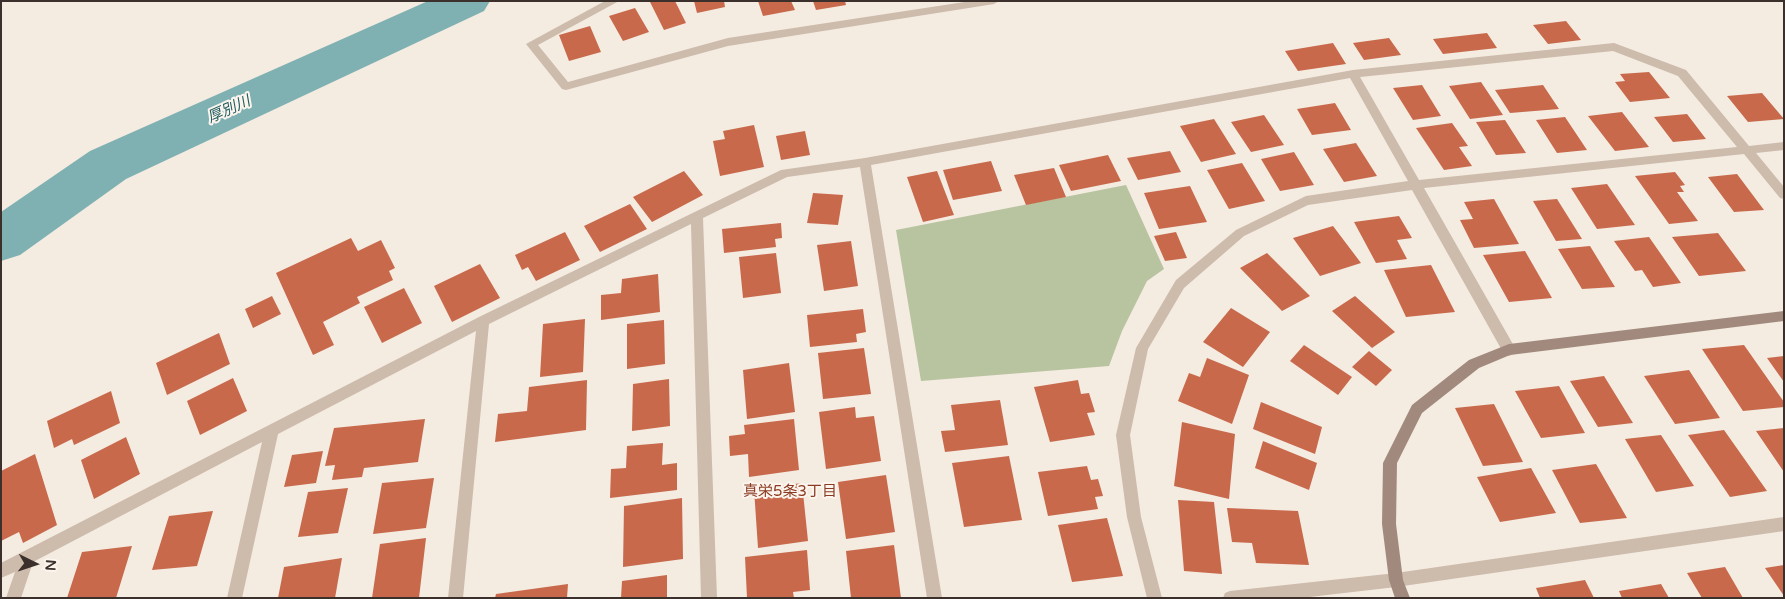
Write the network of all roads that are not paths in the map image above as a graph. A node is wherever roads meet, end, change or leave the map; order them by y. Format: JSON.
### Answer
{"nodes":[{"id":1,"x":614,"y":1,"type":"edge"},
{"id":2,"x":994,"y":1,"type":"edge"},
{"id":3,"x":1353,"y":74,"type":"junction"},
{"id":4,"x":1784,"y":146,"type":"edge"},
{"id":5,"x":1746,"y":150,"type":"junction"},
{"id":6,"x":865,"y":162,"type":"junction"},
{"id":7,"x":1414,"y":185,"type":"junction"},
{"id":8,"x":1784,"y":195,"type":"edge"},
{"id":9,"x":697,"y":215,"type":"junction"},
{"id":10,"x":1784,"y":316,"type":"edge"},
{"id":11,"x":484,"y":321,"type":"junction"},
{"id":12,"x":1509,"y":350,"type":"junction"},
{"id":13,"x":272,"y":430,"type":"junction"},
{"id":14,"x":1784,"y":524,"type":"edge"},
{"id":15,"x":27,"y":557,"type":"junction"},
{"id":16,"x":1,"y":571,"type":"edge"},
{"id":17,"x":1396,"y":580,"type":"junction"},
{"id":18,"x":13,"y":598,"type":"edge"},
{"id":19,"x":234,"y":598,"type":"edge"},
{"id":20,"x":455,"y":598,"type":"edge"},
{"id":21,"x":709,"y":598,"type":"edge"},
{"id":22,"x":935,"y":598,"type":"edge"},
{"id":23,"x":1155,"y":598,"type":"edge"},
{"id":24,"x":1230,"y":598,"type":"edge"},
{"id":25,"x":1403,"y":598,"type":"edge"}],
"edges":[{"from":1,"to":2,"type":"street"},
{"from":3,"to":5,"type":"street"},
{"from":3,"to":6,"type":"street"},
{"from":3,"to":7,"type":"street"},
{"from":4,"to":5,"type":"street"},
{"from":5,"to":7,"type":"street"},
{"from":5,"to":8,"type":"street"},
{"from":6,"to":9,"type":"street"},
{"from":6,"to":22,"type":"street"},
{"from":7,"to":12,"type":"street"},
{"from":7,"to":23,"type":"street"},
{"from":9,"to":11,"type":"street"},
{"from":9,"to":21,"type":"street"},
{"from":10,"to":12,"type":"street"},
{"from":11,"to":13,"type":"street"},
{"from":11,"to":20,"type":"street"},
{"from":12,"to":17,"type":"street"},
{"from":13,"to":15,"type":"street"},
{"from":13,"to":19,"type":"street"},
{"from":14,"to":17,"type":"street"},
{"from":15,"to":16,"type":"street"},
{"from":15,"to":18,"type":"street"},
{"from":17,"to":24,"type":"street"},
{"from":17,"to":25,"type":"street"}]}
